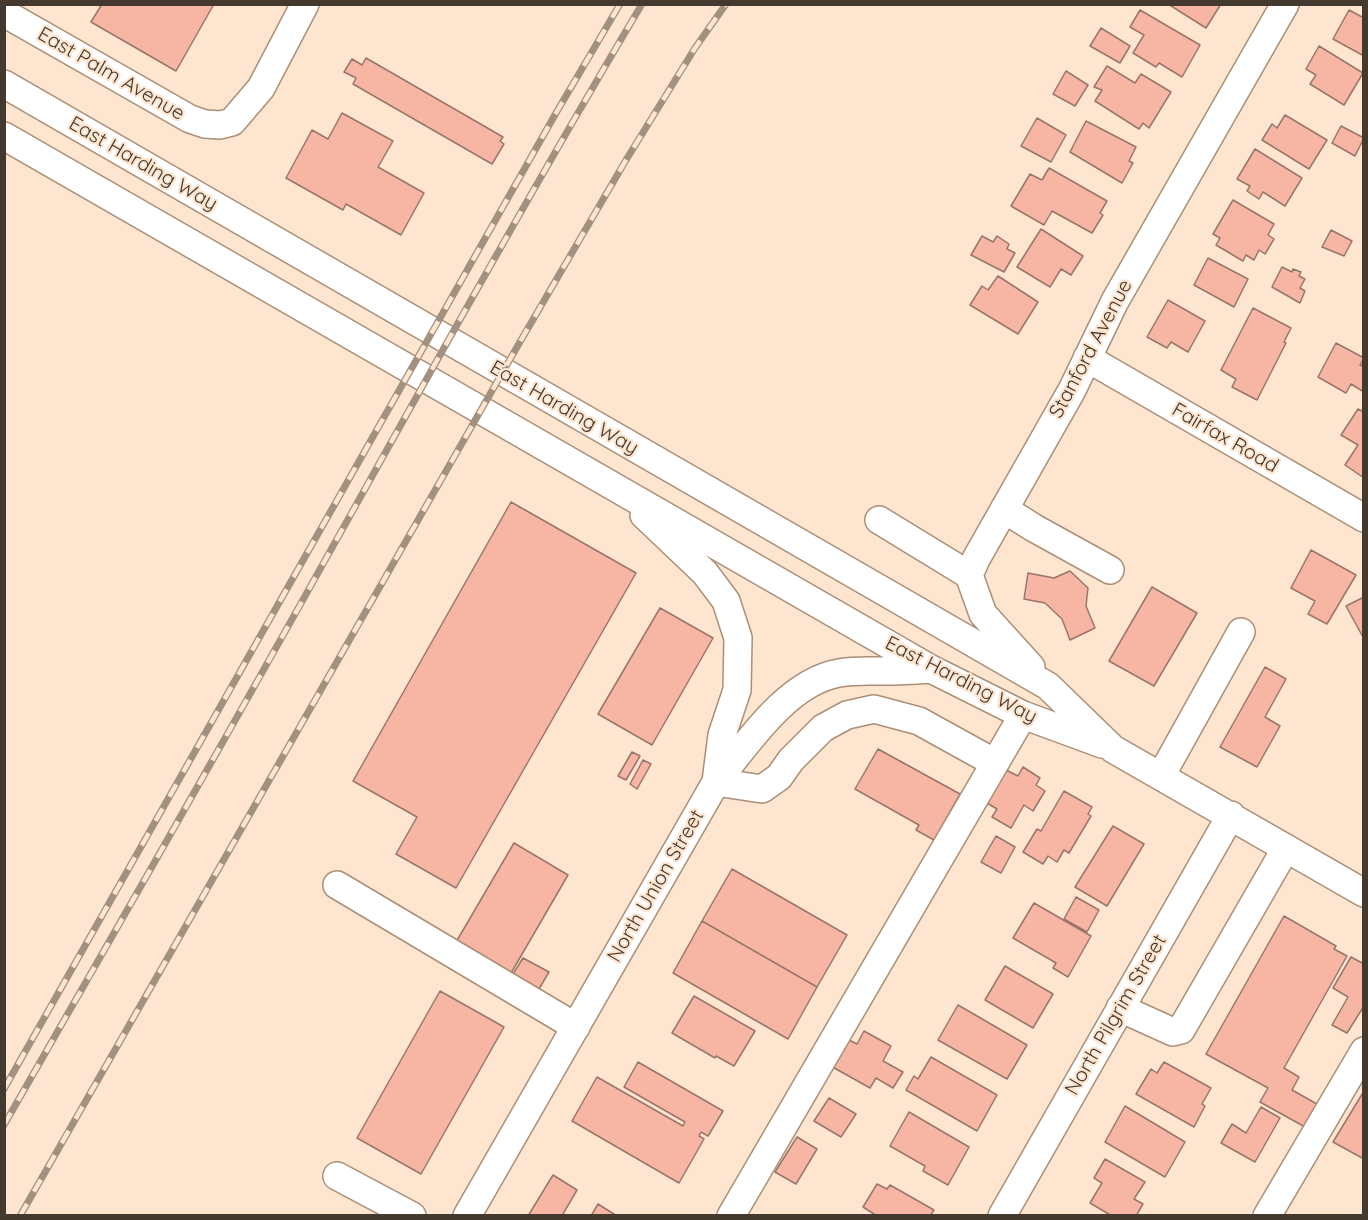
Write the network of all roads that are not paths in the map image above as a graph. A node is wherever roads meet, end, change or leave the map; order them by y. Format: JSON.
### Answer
{"nodes":[{"id":1,"x":305,"y":4,"type":"edge"},
{"id":2,"x":1285,"y":4,"type":"edge"},
{"id":3,"x":4,"y":13,"type":"edge"},
{"id":4,"x":4,"y":84,"type":"edge"},
{"id":5,"x":4,"y":136,"type":"edge"},
{"id":6,"x":1087,"y":358,"type":"junction"},
{"id":7,"x":613,"y":485,"type":"junction"},
{"id":8,"x":1004,"y":509,"type":"junction"},
{"id":9,"x":1364,"y":518,"type":"edge"},
{"id":10,"x":879,"y":520,"type":"dead end"},
{"id":11,"x":1110,"y":570,"type":"dead end"},
{"id":12,"x":969,"y":575,"type":"junction"},
{"id":13,"x":1241,"y":632,"type":"dead end"},
{"id":14,"x":931,"y":669,"type":"junction"},
{"id":15,"x":1048,"y":686,"type":"junction"},
{"id":16,"x":1023,"y":715,"type":"junction"},
{"id":17,"x":1111,"y":747,"type":"junction"},
{"id":18,"x":995,"y":763,"type":"junction"},
{"id":19,"x":1161,"y":776,"type":"junction"},
{"id":20,"x":716,"y":782,"type":"junction"},
{"id":21,"x":1231,"y":815,"type":"junction"},
{"id":22,"x":1286,"y":848,"type":"junction"},
{"id":23,"x":337,"y":885,"type":"dead end"},
{"id":24,"x":1364,"y":893,"type":"edge"},
{"id":25,"x":1120,"y":1008,"type":"junction"},
{"id":26,"x":576,"y":1027,"type":"junction"},
{"id":27,"x":1364,"y":1051,"type":"edge"},
{"id":28,"x":337,"y":1176,"type":"dead end"},
{"id":29,"x":412,"y":1215,"type":"edge"},
{"id":30,"x":467,"y":1215,"type":"edge"},
{"id":31,"x":731,"y":1215,"type":"edge"},
{"id":32,"x":1002,"y":1215,"type":"edge"},
{"id":33,"x":1267,"y":1215,"type":"edge"}],
"edges":[{"from":1,"to":3,"type":"street","name":"East Palm Avenue"},
{"from":2,"to":6,"type":"street","name":"Stanford Avenue"},
{"from":4,"to":15,"type":"street","name":"East Harding Way"},
{"from":5,"to":7,"type":"street","name":"East Harding Way"},
{"from":6,"to":8,"type":"street","name":"Stanford Avenue"},
{"from":6,"to":9,"type":"street","name":"Fairfax Road"},
{"from":7,"to":14,"type":"street","name":"East Harding Way"},
{"from":7,"to":20,"type":"street"},
{"from":8,"to":11,"type":"street"},
{"from":8,"to":12,"type":"street","name":"Stanford Avenue"},
{"from":10,"to":12,"type":"street"},
{"from":12,"to":15,"type":"street"},
{"from":13,"to":19,"type":"street"},
{"from":14,"to":16,"type":"street","name":"East Harding Way"},
{"from":14,"to":20,"type":"street","name":"North Union Street"},
{"from":15,"to":17,"type":"street","name":"East Harding Way"},
{"from":16,"to":17,"type":"street","name":"East Harding Way"},
{"from":16,"to":18,"type":"street"},
{"from":17,"to":19,"type":"street","name":"East Harding Way"},
{"from":18,"to":20,"type":"street"},
{"from":18,"to":31,"type":"street"},
{"from":19,"to":21,"type":"street","name":"East Harding Way"},
{"from":20,"to":26,"type":"street","name":"North Union Street"},
{"from":21,"to":22,"type":"street","name":"East Harding Way"},
{"from":21,"to":25,"type":"street","name":"North Pilgrim Street"},
{"from":22,"to":24,"type":"street","name":"East Harding Way"},
{"from":22,"to":25,"type":"street"},
{"from":23,"to":26,"type":"street"},
{"from":25,"to":32,"type":"street","name":"North Pilgrim Street"},
{"from":26,"to":30,"type":"street","name":"North Union Street"},
{"from":27,"to":33,"type":"street"},
{"from":28,"to":29,"type":"street"}]}
